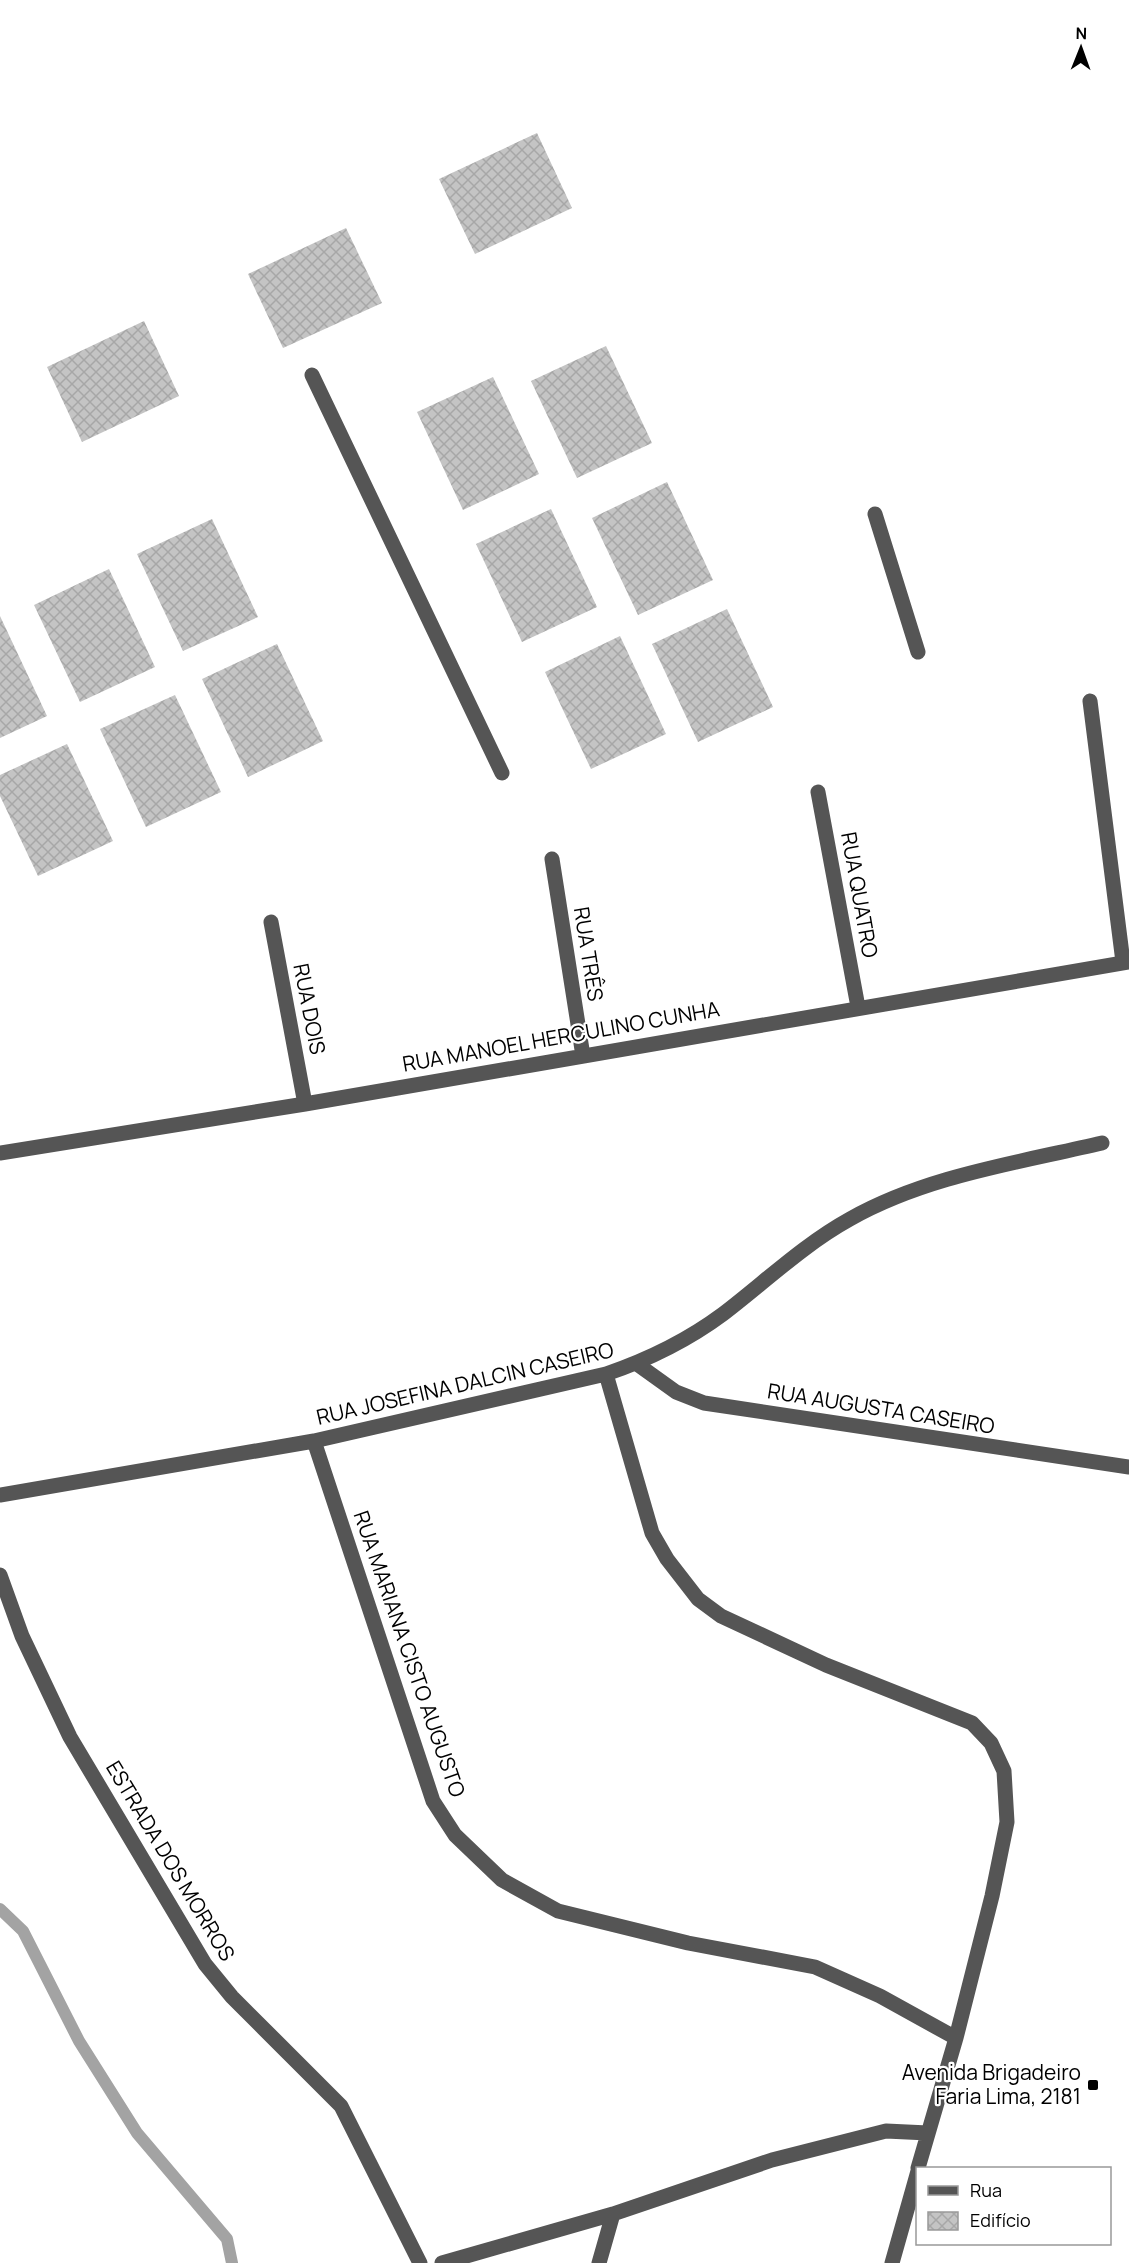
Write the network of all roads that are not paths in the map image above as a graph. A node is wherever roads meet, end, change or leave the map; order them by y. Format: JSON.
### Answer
{"nodes":[{"id":1,"x":312,"y":375,"type":"dead end"},
{"id":2,"x":875,"y":514,"type":"dead end"},
{"id":3,"x":918,"y":652,"type":"dead end"},
{"id":4,"x":1090,"y":701,"type":"dead end"},
{"id":5,"x":502,"y":773,"type":"dead end"},
{"id":6,"x":818,"y":792,"type":"dead end"},
{"id":7,"x":552,"y":859,"type":"dead end"},
{"id":8,"x":271,"y":922,"type":"dead end"},
{"id":9,"x":1126,"y":962,"type":"edge"},
{"id":10,"x":858,"y":1007,"type":"junction"},
{"id":11,"x":583,"y":1056,"type":"junction"},
{"id":12,"x":305,"y":1104,"type":"junction"},
{"id":13,"x":1102,"y":1143,"type":"dead end"},
{"id":14,"x":0,"y":1153,"type":"edge"},
{"id":15,"x":637,"y":1364,"type":"junction"},
{"id":16,"x":606,"y":1374,"type":"junction"},
{"id":17,"x":314,"y":1441,"type":"junction"},
{"id":18,"x":1129,"y":1467,"type":"edge"},
{"id":19,"x":0,"y":1495,"type":"edge"},
{"id":20,"x":0,"y":1575,"type":"edge"},
{"id":21,"x":956,"y":2038,"type":"junction"},
{"id":22,"x":928,"y":2133,"type":"junction"},
{"id":23,"x":919,"y":2167,"type":"edge"},
{"id":24,"x":916,"y":2177,"type":"edge"},
{"id":25,"x":613,"y":2214,"type":"junction"},
{"id":26,"x":420,"y":2263,"type":"edge"},
{"id":27,"x":442,"y":2263,"type":"edge"},
{"id":28,"x":599,"y":2263,"type":"edge"},
{"id":29,"x":892,"y":2263,"type":"edge"}],
"edges":[{"from":1,"to":5,"type":"street"},
{"from":2,"to":3,"type":"street"},
{"from":4,"to":9,"type":"street"},
{"from":6,"to":10,"type":"street","name":"RUA QUATRO"},
{"from":7,"to":11,"type":"street","name":"RUA TRÊS"},
{"from":8,"to":12,"type":"street","name":"RUA DOIS"},
{"from":9,"to":10,"type":"street","name":"RUA MANOEL HERCULINO CUNHA"},
{"from":10,"to":11,"type":"street","name":"RUA MANOEL HERCULINO CUNHA"},
{"from":11,"to":12,"type":"street","name":"RUA MANOEL HERCULINO CUNHA"},
{"from":12,"to":14,"type":"street","name":"RUA MANOEL HERCULINO CUNHA"},
{"from":13,"to":15,"type":"street","name":"RUA JOSEFINA DALCIN CASEIRO"},
{"from":15,"to":16,"type":"street","name":"RUA JOSEFINA DALCIN CASEIRO"},
{"from":15,"to":18,"type":"street","name":"RUA AUGUSTA CASEIRO"},
{"from":16,"to":17,"type":"street","name":"RUA JOSEFINA DALCIN CASEIRO"},
{"from":16,"to":21,"type":"street"},
{"from":17,"to":19,"type":"street","name":"RUA JOSEFINA DALCIN CASEIRO"},
{"from":17,"to":21,"type":"street","name":"RUA MARIANA CISTO AUGUSTO"},
{"from":20,"to":26,"type":"street","name":"ESTRADA DOS MORROS"},
{"from":21,"to":22,"type":"street"},
{"from":22,"to":23,"type":"street"},
{"from":22,"to":25,"type":"street"},
{"from":24,"to":29,"type":"street"},
{"from":25,"to":27,"type":"street"},
{"from":25,"to":28,"type":"street"}]}
